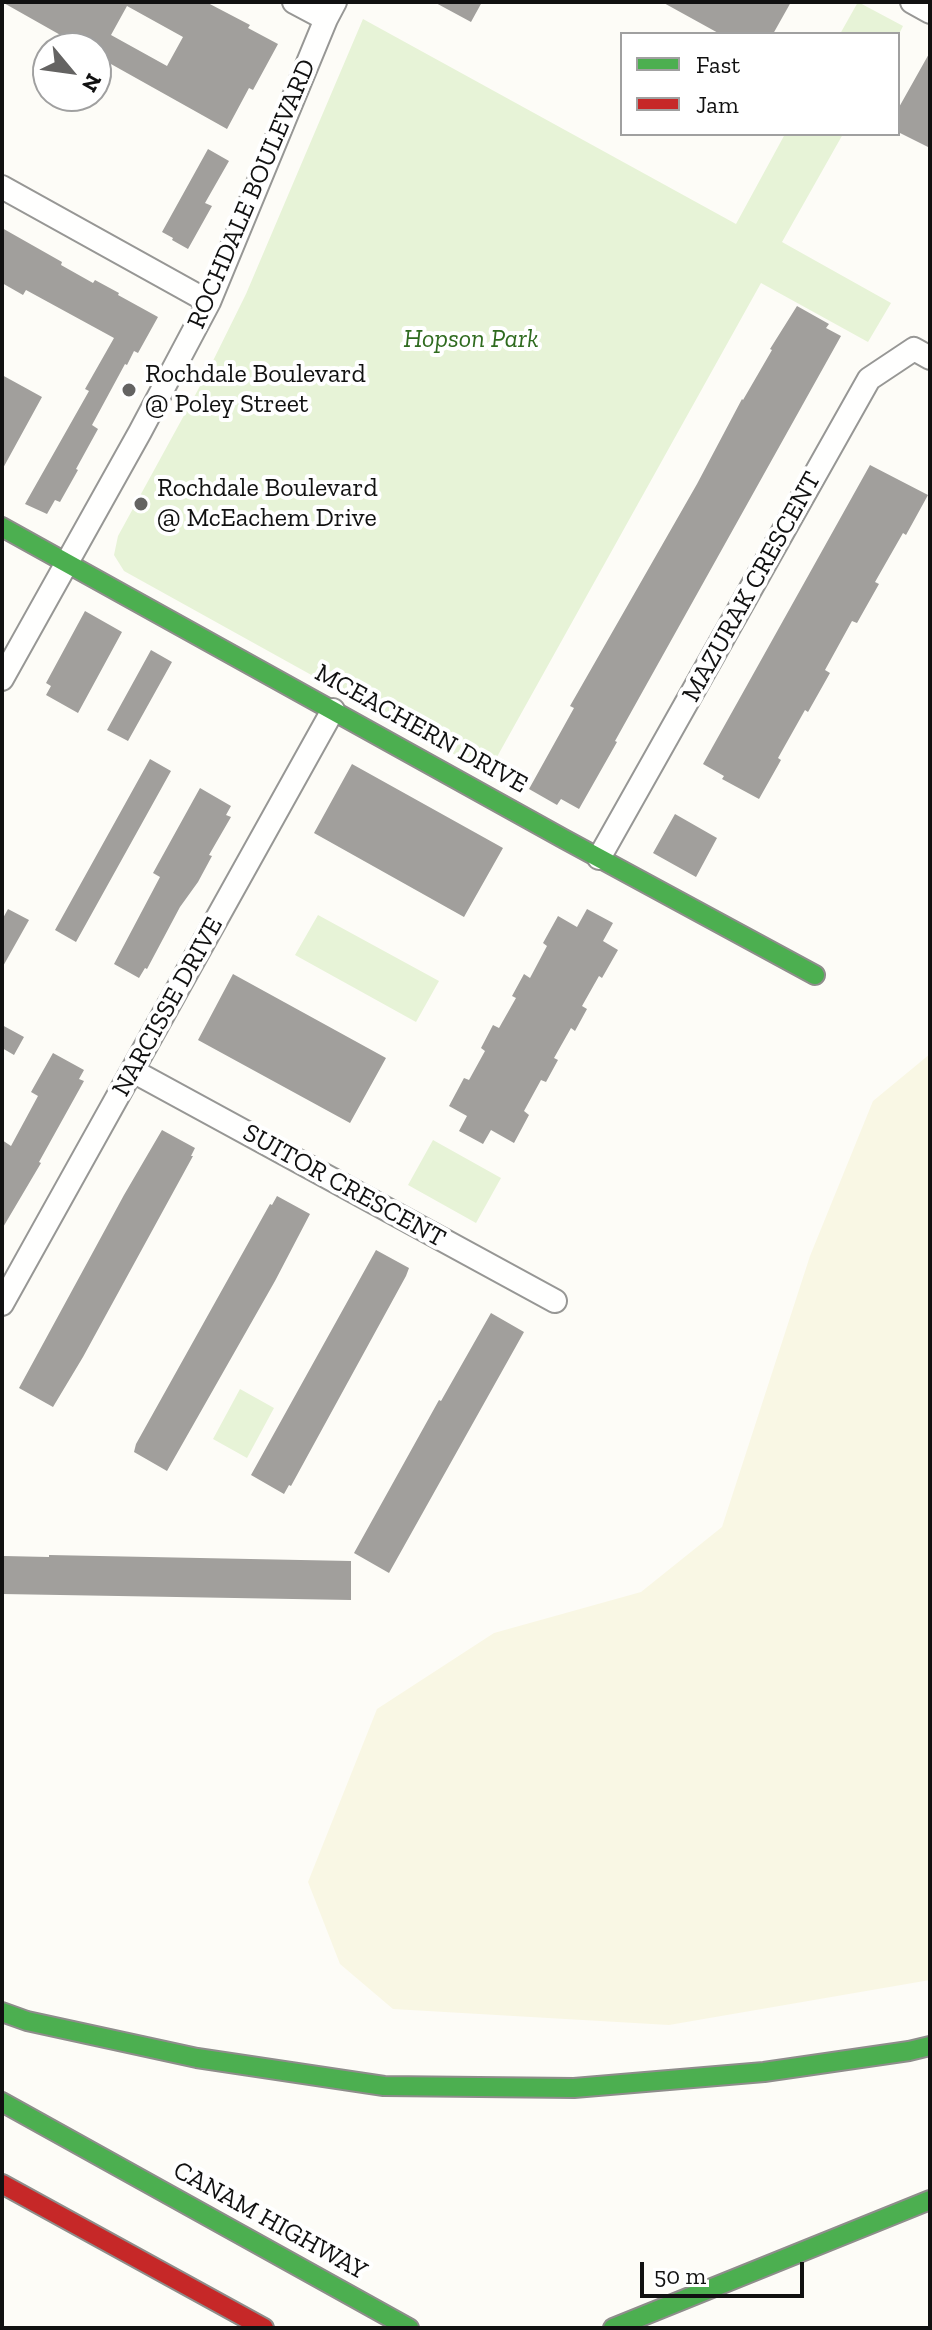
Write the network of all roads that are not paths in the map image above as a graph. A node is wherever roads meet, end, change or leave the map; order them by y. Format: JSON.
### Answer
{"nodes":[{"id":1,"x":294,"y":2,"type":"edge"},
{"id":2,"x":912,"y":2,"type":"edge"},
{"id":3,"x":330,"y":11,"type":"edge"},
{"id":4,"x":930,"y":12,"type":"edge"},
{"id":5,"x":2,"y":187,"type":"edge"},
{"id":6,"x":209,"y":302,"type":"junction"},
{"id":7,"x":930,"y":358,"type":"edge"},
{"id":8,"x":2,"y":527,"type":"edge"},
{"id":9,"x":67,"y":563,"type":"junction"},
{"id":10,"x":2,"y":679,"type":"edge"},
{"id":11,"x":333,"y":710,"type":"junction"},
{"id":12,"x":599,"y":858,"type":"junction"},
{"id":13,"x":815,"y":975,"type":"dead end"},
{"id":14,"x":133,"y":1071,"type":"junction"},
{"id":15,"x":555,"y":1301,"type":"dead end"},
{"id":16,"x":2,"y":1304,"type":"edge"},
{"id":17,"x":2,"y":2012,"type":"edge"},
{"id":18,"x":930,"y":2046,"type":"edge"},
{"id":19,"x":2,"y":2102,"type":"edge"},
{"id":20,"x":2,"y":2184,"type":"edge"},
{"id":21,"x":930,"y":2200,"type":"edge"},
{"id":22,"x":264,"y":2328,"type":"edge"},
{"id":23,"x":409,"y":2328,"type":"edge"},
{"id":24,"x":613,"y":2328,"type":"edge"}],
"edges":[{"from":1,"to":3,"type":"street"},
{"from":2,"to":4,"type":"street"},
{"from":3,"to":6,"type":"street","name":"ROCHDALE BOULEVARD"},
{"from":5,"to":6,"type":"street"},
{"from":6,"to":9,"type":"street","name":"ROCHDALE BOULEVARD"},
{"from":7,"to":12,"type":"street","name":"MAZURAK CRESCENT"},
{"from":8,"to":9,"type":"main road","name":"MCEACHERN DRIVE"},
{"from":9,"to":10,"type":"street","name":"ROCHDALE BOULEVARD"},
{"from":9,"to":11,"type":"main road","name":"MCEACHERN DRIVE"},
{"from":11,"to":12,"type":"main road","name":"MCEACHERN DRIVE"},
{"from":11,"to":14,"type":"street","name":"NARCISSE DRIVE"},
{"from":12,"to":13,"type":"main road","name":"MCEACHERN DRIVE"},
{"from":14,"to":15,"type":"street","name":"SUITOR CRESCENT"},
{"from":14,"to":16,"type":"street","name":"NARCISSE DRIVE"},
{"from":17,"to":18,"type":"main road"},
{"from":19,"to":23,"type":"main road","name":"CANAM HIGHWAY"},
{"from":20,"to":22,"type":"main road"},
{"from":21,"to":24,"type":"main road"}]}
